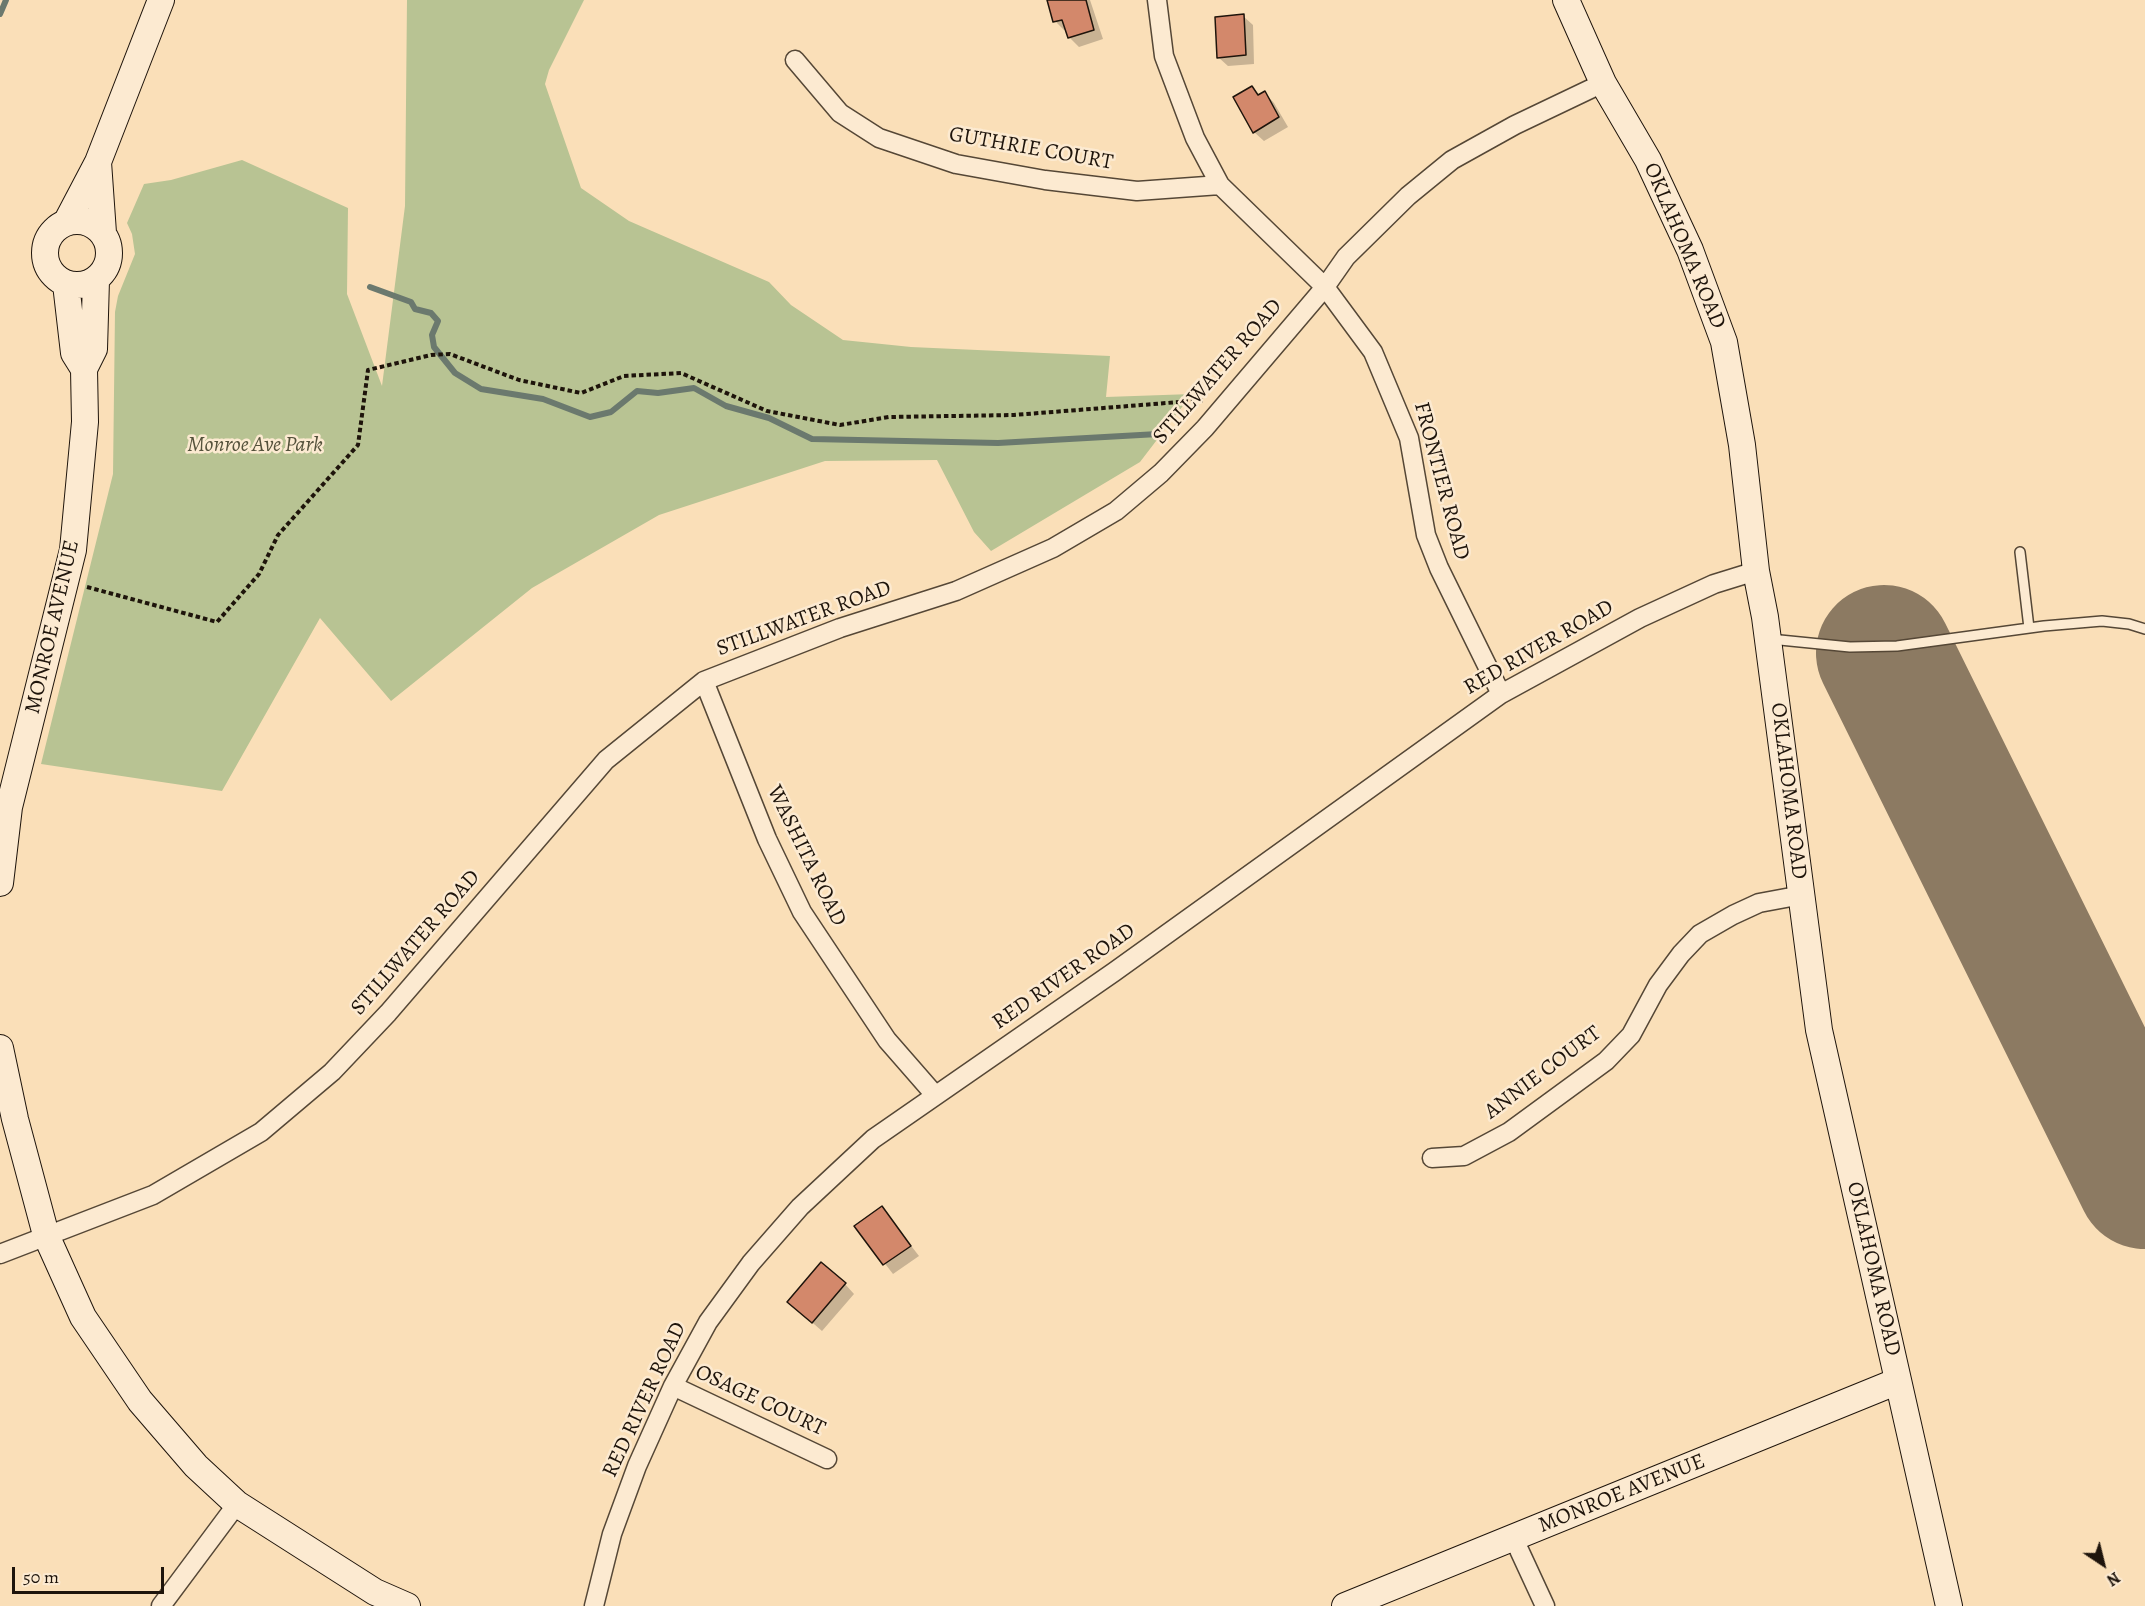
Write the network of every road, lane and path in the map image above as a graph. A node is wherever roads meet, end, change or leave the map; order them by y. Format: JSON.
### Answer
{"nodes":[{"id":1,"x":161,"y":0,"type":"edge"},
{"id":2,"x":1156,"y":0,"type":"edge"},
{"id":3,"x":1566,"y":0,"type":"edge"},
{"id":4,"x":795,"y":60,"type":"dead end"},
{"id":5,"x":1603,"y":83,"type":"junction"},
{"id":6,"x":98,"y":162,"type":"junction"},
{"id":7,"x":1220,"y":185,"type":"junction"},
{"id":8,"x":67,"y":221,"type":"junction"},
{"id":9,"x":103,"y":233,"type":"junction"},
{"id":10,"x":96,"y":280,"type":"junction"},
{"id":11,"x":66,"y":284,"type":"junction"},
{"id":12,"x":1325,"y":287,"type":"junction"},
{"id":13,"x":84,"y":369,"type":"junction"},
{"id":14,"x":1230,"y":398,"type":"junction"},
{"id":15,"x":2020,"y":552,"type":"dead end"},
{"id":16,"x":1756,"y":571,"type":"junction"},
{"id":17,"x":65,"y":582,"type":"junction"},
{"id":18,"x":2029,"y":628,"type":"junction"},
{"id":19,"x":2145,"y":629,"type":"edge"},
{"id":20,"x":1768,"y":639,"type":"junction"},
{"id":21,"x":704,"y":681,"type":"junction"},
{"id":22,"x":1501,"y":694,"type":"junction"},
{"id":23,"x":0,"y":883,"type":"edge"},
{"id":24,"x":1802,"y":895,"type":"junction"},
{"id":25,"x":0,"y":1048,"type":"edge"},
{"id":26,"x":935,"y":1095,"type":"junction"},
{"id":27,"x":1432,"y":1158,"type":"dead end"},
{"id":28,"x":46,"y":1235,"type":"junction"},
{"id":29,"x":0,"y":1254,"type":"edge"},
{"id":30,"x":1898,"y":1381,"type":"junction"},
{"id":31,"x":673,"y":1386,"type":"junction"},
{"id":32,"x":827,"y":1459,"type":"dead end"},
{"id":33,"x":237,"y":1504,"type":"junction"},
{"id":34,"x":1514,"y":1539,"type":"junction"},
{"id":35,"x":161,"y":1606,"type":"edge"},
{"id":36,"x":407,"y":1606,"type":"edge"},
{"id":37,"x":594,"y":1606,"type":"edge"},
{"id":38,"x":1346,"y":1606,"type":"edge"},
{"id":39,"x":1545,"y":1606,"type":"edge"},
{"id":40,"x":1949,"y":1606,"type":"edge"}],
"edges":[{"from":1,"to":6,"type":"street","name":"MONROE AVENUE"},
{"from":2,"to":7,"type":"street","name":"FRONTIER ROAD"},
{"from":3,"to":5,"type":"street","name":"OKLAHOMA ROAD"},
{"from":4,"to":7,"type":"street","name":"GUTHRIE COURT"},
{"from":5,"to":12,"type":"street","name":"STILLWATER ROAD"},
{"from":5,"to":16,"type":"street","name":"OKLAHOMA ROAD"},
{"from":6,"to":8,"type":"street","name":"MONROE AVENUE"},
{"from":6,"to":9,"type":"street","name":"MONROE AVENUE"},
{"from":7,"to":12,"type":"street","name":"FRONTIER ROAD"},
{"from":8,"to":9,"type":"street"},
{"from":8,"to":11,"type":"street","name":"MONROE AVENUE"},
{"from":9,"to":10,"type":"street","name":"MONROE AVENUE"},
{"from":10,"to":11,"type":"street"},
{"from":10,"to":13,"type":"street","name":"MONROE AVENUE"},
{"from":11,"to":13,"type":"street","name":"MONROE AVENUE"},
{"from":12,"to":14,"type":"street","name":"STILLWATER ROAD"},
{"from":12,"to":22,"type":"street","name":"FRONTIER ROAD"},
{"from":13,"to":17,"type":"street","name":"MONROE AVENUE"},
{"from":14,"to":17,"type":"path"},
{"from":14,"to":21,"type":"street","name":"STILLWATER ROAD"},
{"from":15,"to":18,"type":"lane"},
{"from":16,"to":20,"type":"street","name":"OKLAHOMA ROAD"},
{"from":16,"to":22,"type":"street","name":"RED RIVER ROAD"},
{"from":17,"to":23,"type":"street","name":"MONROE AVENUE"},
{"from":18,"to":19,"type":"lane"},
{"from":18,"to":20,"type":"lane"},
{"from":20,"to":24,"type":"street","name":"OKLAHOMA ROAD"},
{"from":21,"to":26,"type":"street","name":"WASHITA ROAD"},
{"from":21,"to":28,"type":"street","name":"STILLWATER ROAD"},
{"from":22,"to":26,"type":"street","name":"RED RIVER ROAD"},
{"from":24,"to":27,"type":"street","name":"ANNIE COURT"},
{"from":24,"to":30,"type":"street","name":"OKLAHOMA ROAD"},
{"from":25,"to":28,"type":"street"},
{"from":26,"to":31,"type":"street","name":"RED RIVER ROAD"},
{"from":28,"to":29,"type":"street","name":"STILLWATER ROAD"},
{"from":28,"to":33,"type":"street"},
{"from":30,"to":34,"type":"street","name":"MONROE AVENUE"},
{"from":30,"to":40,"type":"street","name":"OKLAHOMA ROAD"},
{"from":31,"to":32,"type":"street","name":"OSAGE COURT"},
{"from":31,"to":37,"type":"street","name":"RED RIVER ROAD"},
{"from":33,"to":35,"type":"street"},
{"from":33,"to":36,"type":"street"},
{"from":34,"to":38,"type":"street","name":"MONROE AVENUE"},
{"from":34,"to":39,"type":"street"}]}
